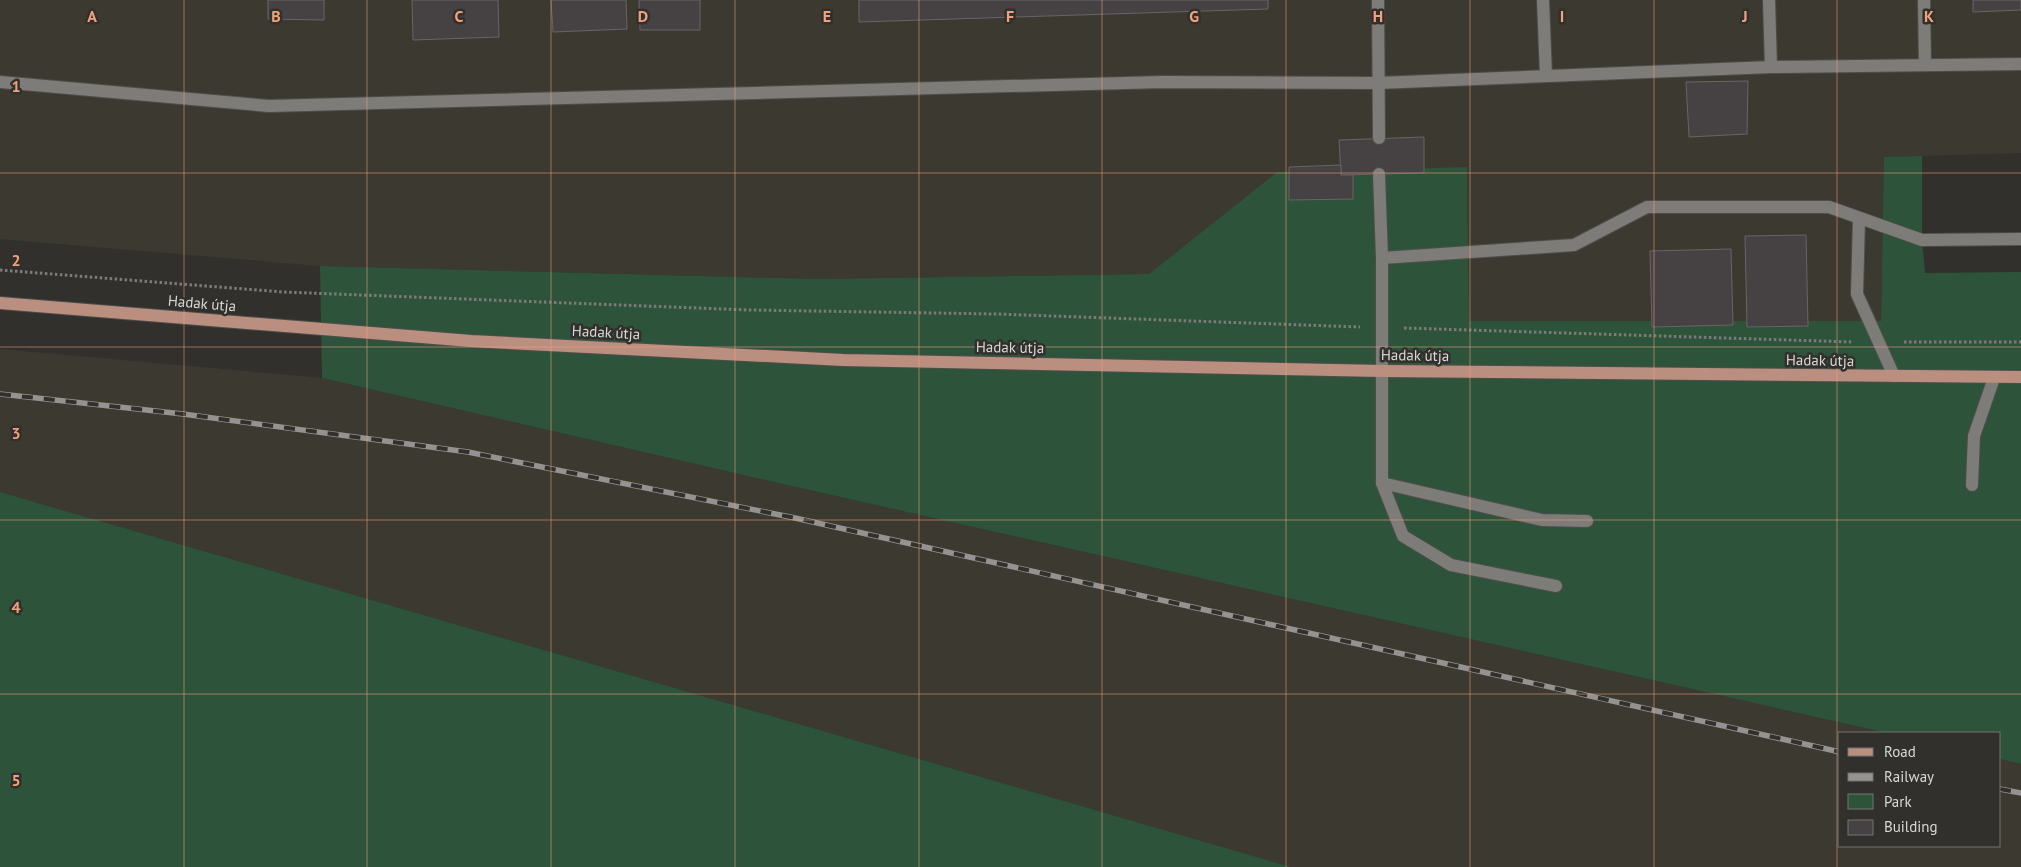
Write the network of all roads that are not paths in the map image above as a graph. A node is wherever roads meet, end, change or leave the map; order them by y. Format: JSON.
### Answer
{"nodes":[{"id":1,"x":1378,"y":0,"type":"edge"},
{"id":2,"x":1543,"y":0,"type":"edge"},
{"id":3,"x":1769,"y":0,"type":"edge"},
{"id":4,"x":1924,"y":0,"type":"edge"},
{"id":5,"x":2021,"y":64,"type":"edge"},
{"id":6,"x":1925,"y":65,"type":"junction"},
{"id":7,"x":1771,"y":67,"type":"junction"},
{"id":8,"x":1546,"y":76,"type":"junction"},
{"id":9,"x":0,"y":82,"type":"edge"},
{"id":10,"x":1378,"y":83,"type":"junction"},
{"id":11,"x":1379,"y":138,"type":"dead end"},
{"id":12,"x":1379,"y":174,"type":"dead end"},
{"id":13,"x":1859,"y":219,"type":"junction"},
{"id":14,"x":2021,"y":239,"type":"edge"},
{"id":15,"x":1382,"y":258,"type":"junction"},
{"id":16,"x":0,"y":303,"type":"edge"},
{"id":17,"x":1383,"y":371,"type":"junction"},
{"id":18,"x":1894,"y":376,"type":"junction"},
{"id":19,"x":2021,"y":377,"type":"edge"},
{"id":20,"x":1994,"y":378,"type":"junction"},
{"id":21,"x":1382,"y":483,"type":"junction"},
{"id":22,"x":1972,"y":485,"type":"dead end"},
{"id":23,"x":1587,"y":521,"type":"dead end"},
{"id":24,"x":1556,"y":586,"type":"dead end"}],
"edges":[{"from":1,"to":10,"type":"lane"},
{"from":2,"to":8,"type":"lane"},
{"from":3,"to":7,"type":"lane"},
{"from":4,"to":6,"type":"lane"},
{"from":5,"to":6,"type":"lane"},
{"from":6,"to":7,"type":"lane"},
{"from":7,"to":8,"type":"lane"},
{"from":8,"to":10,"type":"lane"},
{"from":9,"to":10,"type":"lane"},
{"from":10,"to":11,"type":"lane"},
{"from":12,"to":15,"type":"lane"},
{"from":13,"to":14,"type":"lane"},
{"from":13,"to":15,"type":"lane"},
{"from":13,"to":18,"type":"lane"},
{"from":15,"to":17,"type":"lane"},
{"from":16,"to":17,"type":"main road","name":"Hadak útja"},
{"from":17,"to":18,"type":"main road","name":"Hadak útja"},
{"from":17,"to":21,"type":"lane"},
{"from":18,"to":20,"type":"main road","name":"Hadak útja"},
{"from":19,"to":20,"type":"main road","name":"Hadak útja"},
{"from":20,"to":22,"type":"lane"},
{"from":21,"to":23,"type":"lane"},
{"from":21,"to":24,"type":"lane"}]}
